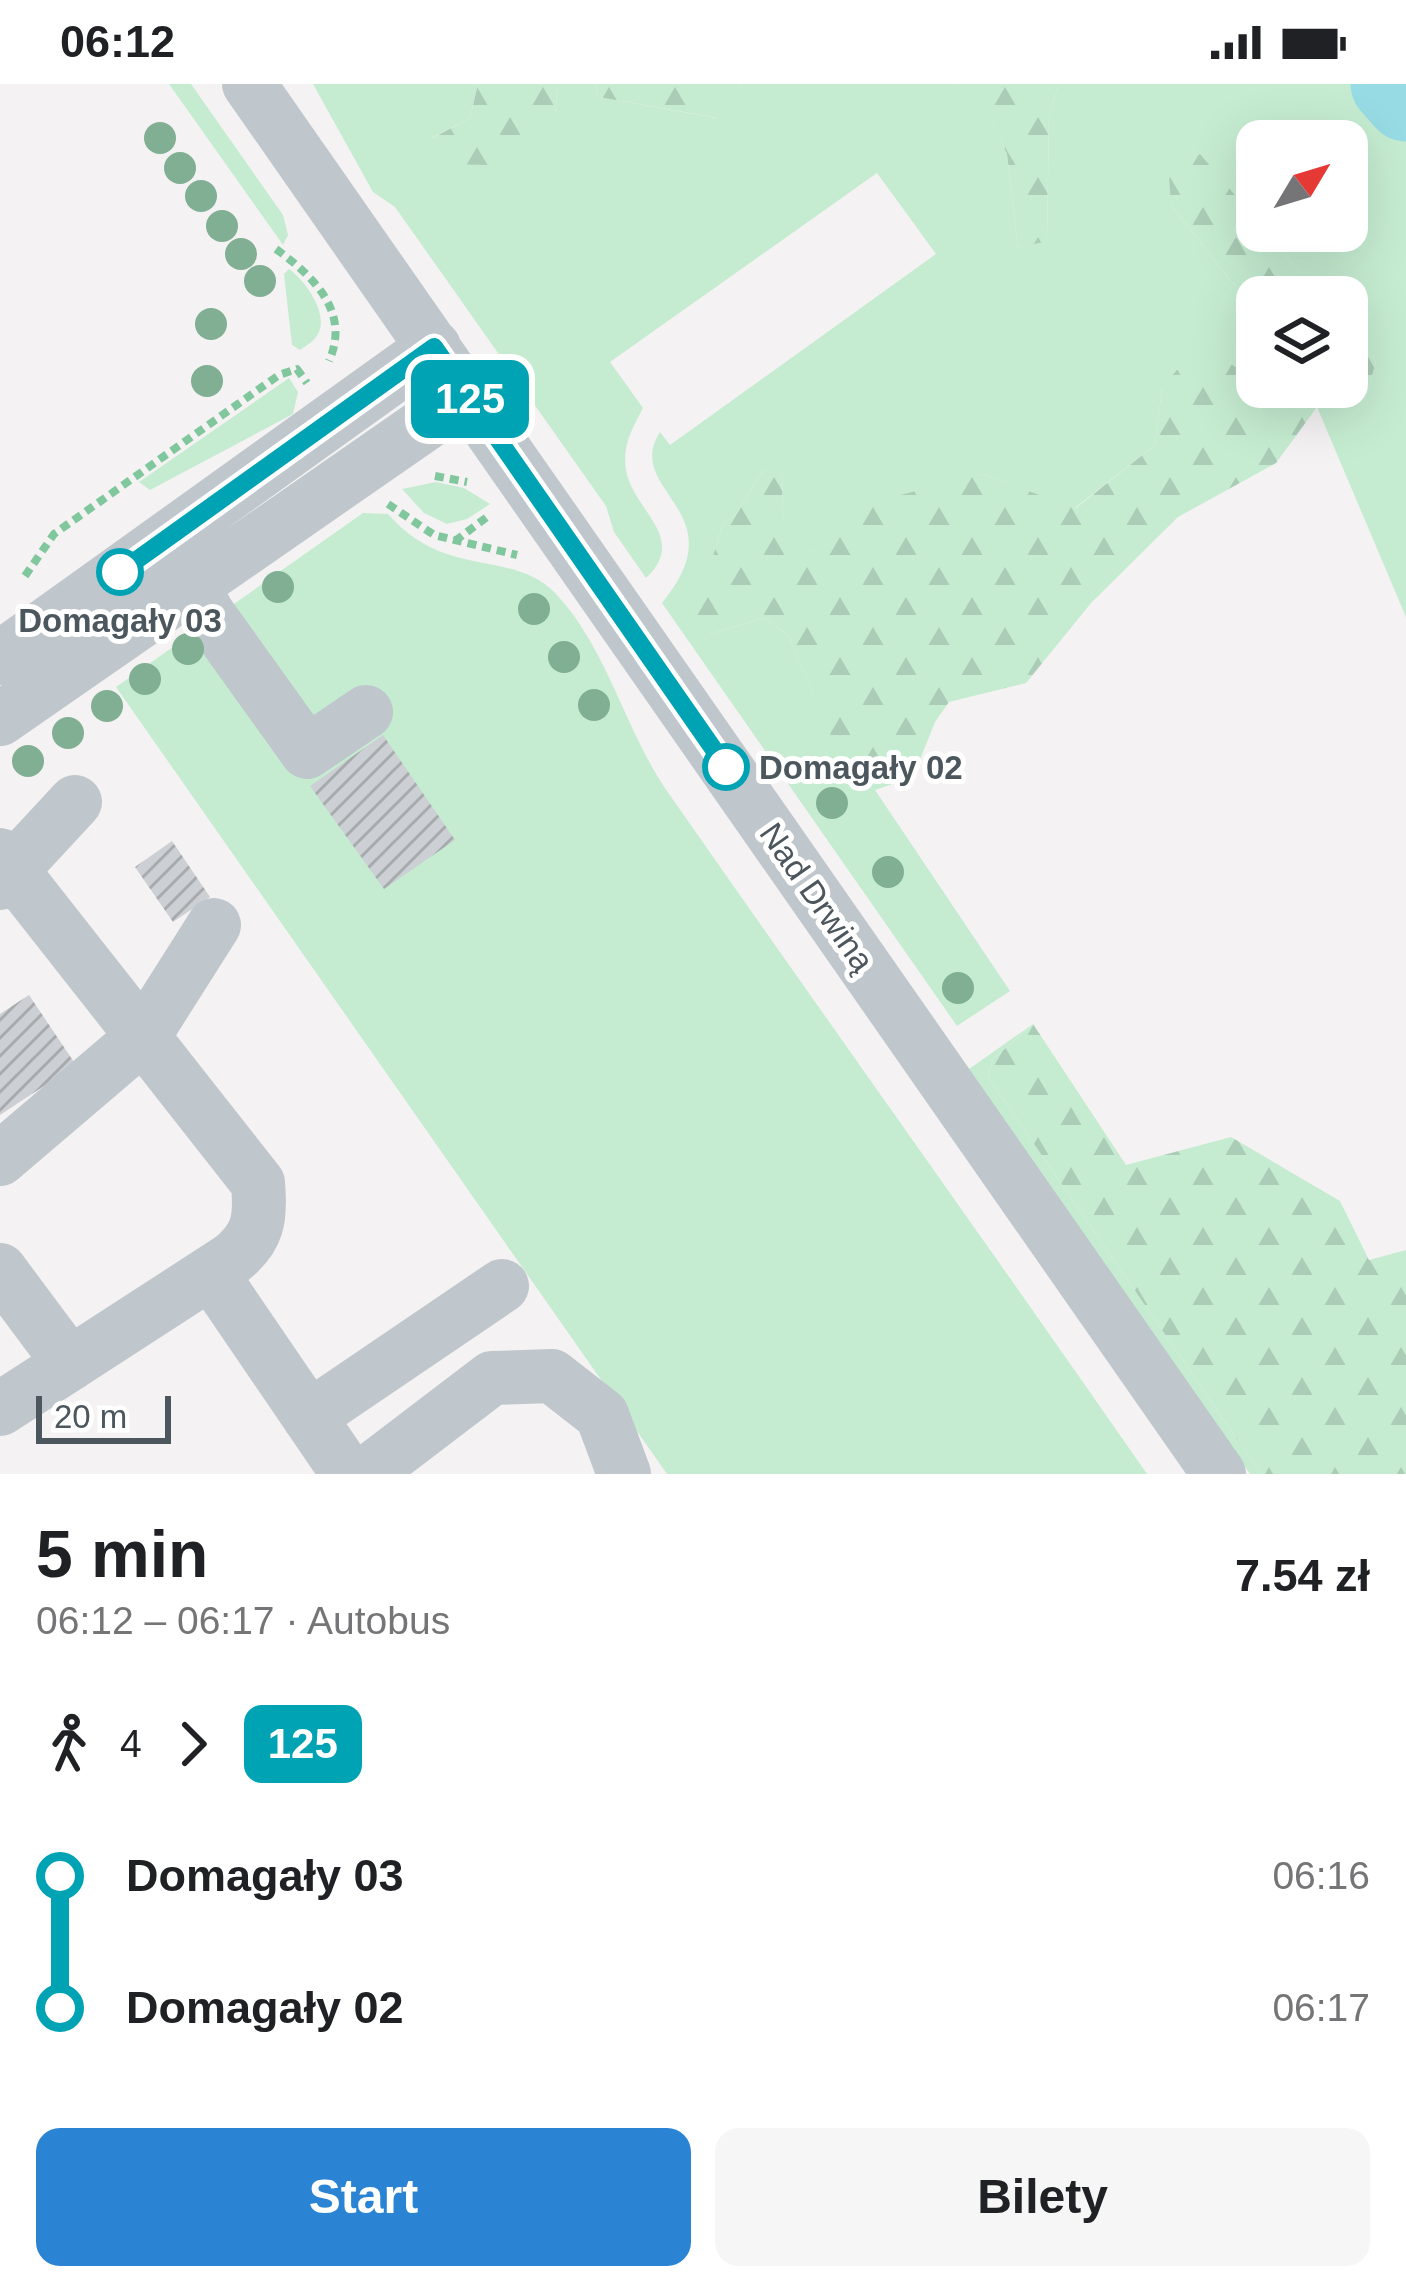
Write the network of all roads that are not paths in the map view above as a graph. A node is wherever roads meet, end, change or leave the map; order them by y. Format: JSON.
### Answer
{"nodes":[{"id":1,"x":250,"y":84,"type":"edge"},
{"id":2,"x":434,"y":347,"type":"junction"},
{"id":3,"x":467,"y":395,"type":"junction"},
{"id":4,"x":192,"y":586,"type":"junction"},
{"id":5,"x":0,"y":658,"type":"edge"},
{"id":6,"x":366,"y":712,"type":"dead end"},
{"id":7,"x":0,"y":719,"type":"edge"},
{"id":8,"x":75,"y":802,"type":"dead end"},
{"id":9,"x":4,"y":870,"type":"edge"},
{"id":10,"x":214,"y":926,"type":"dead end"},
{"id":11,"x":143,"y":1037,"type":"junction"},
{"id":12,"x":0,"y":1159,"type":"edge"},
{"id":13,"x":0,"y":1270,"type":"edge"},
{"id":14,"x":212,"y":1273,"type":"junction"},
{"id":15,"x":502,"y":1286,"type":"dead end"},
{"id":16,"x":70,"y":1364,"type":"junction"},
{"id":17,"x":0,"y":1409,"type":"edge"},
{"id":18,"x":309,"y":1417,"type":"junction"},
{"id":19,"x":348,"y":1474,"type":"edge"},
{"id":20,"x":366,"y":1474,"type":"edge"},
{"id":21,"x":624,"y":1474,"type":"edge"},
{"id":22,"x":1219,"y":1474,"type":"edge"}],
"edges":[{"from":1,"to":2,"type":"street","name":"Nad Drwiną"},
{"from":2,"to":3,"type":"street","name":"Nad Drwiną"},
{"from":2,"to":5,"type":"street"},
{"from":3,"to":4,"type":"street"},
{"from":3,"to":22,"type":"street","name":"Nad Drwiną"},
{"from":4,"to":6,"type":"street"},
{"from":4,"to":7,"type":"street"},
{"from":8,"to":9,"type":"street"},
{"from":9,"to":11,"type":"street"},
{"from":10,"to":11,"type":"street"},
{"from":11,"to":12,"type":"street"},
{"from":11,"to":14,"type":"street"},
{"from":13,"to":16,"type":"street"},
{"from":14,"to":16,"type":"street"},
{"from":14,"to":18,"type":"street"},
{"from":15,"to":18,"type":"street"},
{"from":16,"to":17,"type":"street"},
{"from":18,"to":19,"type":"street"},
{"from":20,"to":21,"type":"street"}]}
